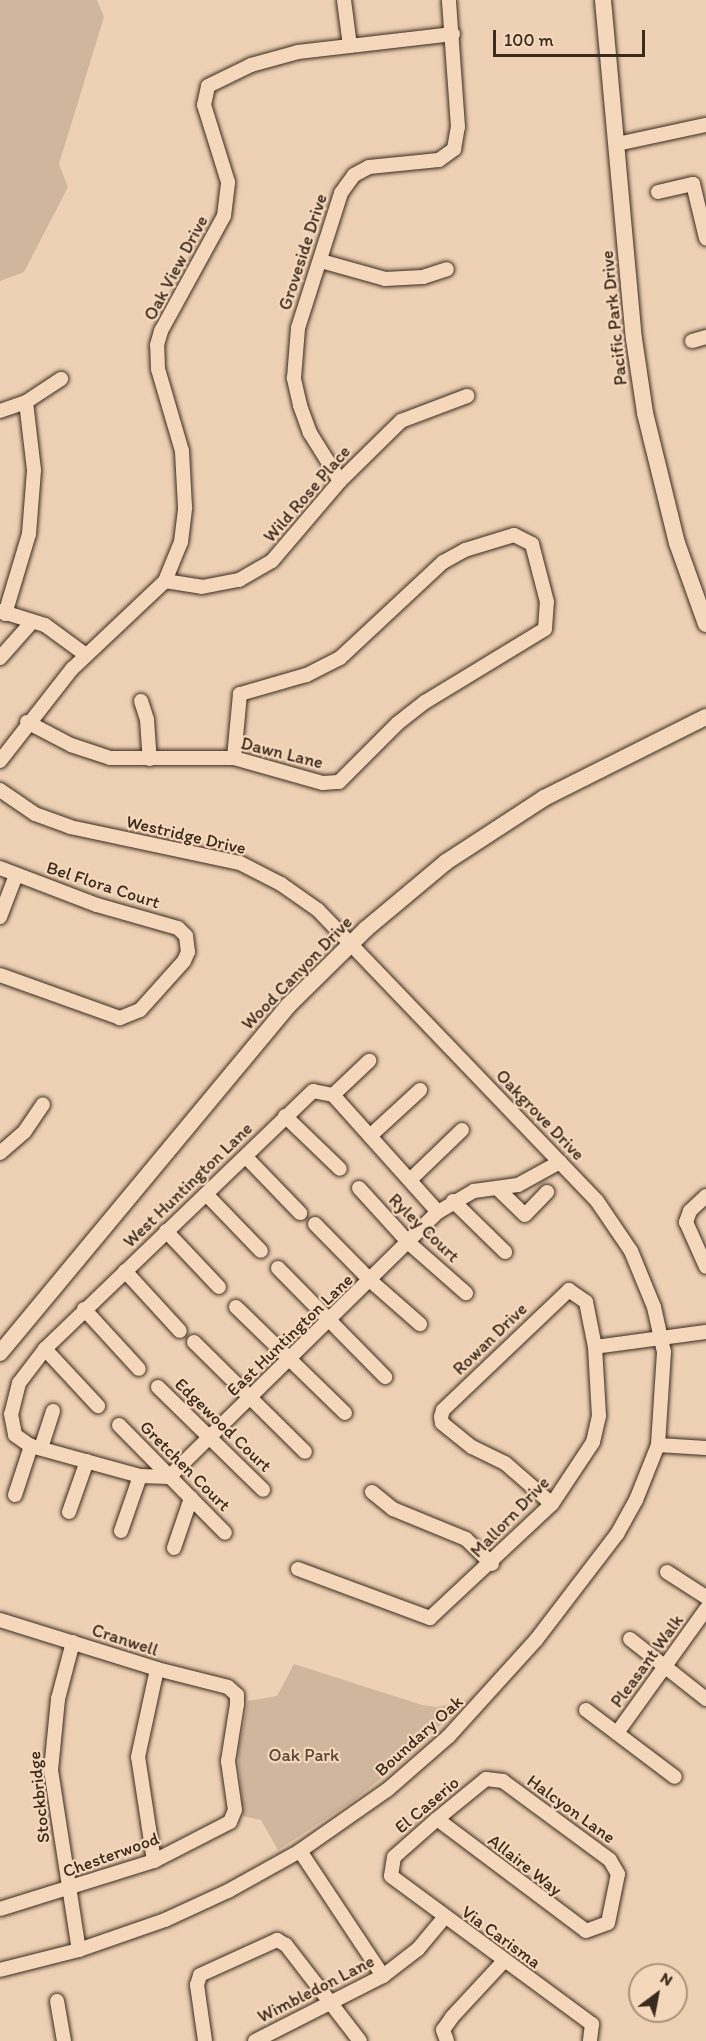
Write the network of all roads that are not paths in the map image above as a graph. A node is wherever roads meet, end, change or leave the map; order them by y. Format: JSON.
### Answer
{"nodes":[{"id":1,"x":344,"y":0,"type":"edge"},
{"id":2,"x":449,"y":0,"type":"edge"},
{"id":3,"x":603,"y":0,"type":"edge"},
{"id":4,"x":453,"y":34,"type":"junction"},
{"id":5,"x":350,"y":46,"type":"junction"},
{"id":6,"x":706,"y":125,"type":"edge"},
{"id":7,"x":617,"y":144,"type":"junction"},
{"id":8,"x":700,"y":182,"type":"edge"},
{"id":9,"x":658,"y":192,"type":"dead end"},
{"id":10,"x":703,"y":211,"type":"edge"},
{"id":11,"x":706,"y":238,"type":"edge"},
{"id":12,"x":321,"y":261,"type":"junction"},
{"id":13,"x":447,"y":269,"type":"dead end"},
{"id":14,"x":706,"y":337,"type":"edge"},
{"id":15,"x":692,"y":341,"type":"dead end"},
{"id":16,"x":61,"y":379,"type":"dead end"},
{"id":17,"x":466,"y":396,"type":"dead end"},
{"id":18,"x":26,"y":402,"type":"junction"},
{"id":19,"x":0,"y":411,"type":"edge"},
{"id":20,"x":340,"y":481,"type":"junction"},
{"id":21,"x":165,"y":581,"type":"junction"},
{"id":22,"x":2,"y":613,"type":"edge"},
{"id":23,"x":31,"y":623,"type":"junction"},
{"id":24,"x":706,"y":624,"type":"edge"},
{"id":25,"x":86,"y":655,"type":"junction"},
{"id":26,"x":0,"y":658,"type":"edge"},
{"id":27,"x":141,"y":700,"type":"dead end"},
{"id":28,"x":706,"y":717,"type":"edge"},
{"id":29,"x":27,"y":722,"type":"junction"},
{"id":30,"x":234,"y":758,"type":"junction"},
{"id":31,"x":150,"y":759,"type":"junction"},
{"id":32,"x":0,"y":761,"type":"edge"},
{"id":33,"x":0,"y":789,"type":"edge"},
{"id":34,"x":0,"y":868,"type":"edge"},
{"id":35,"x":16,"y":875,"type":"junction"},
{"id":36,"x":0,"y":917,"type":"edge"},
{"id":37,"x":350,"y":943,"type":"junction"},
{"id":38,"x":0,"y":975,"type":"edge"},
{"id":39,"x":369,"y":1061,"type":"dead end"},
{"id":40,"x":420,"y":1090,"type":"dead end"},
{"id":41,"x":333,"y":1095,"type":"junction"},
{"id":42,"x":43,"y":1104,"type":"dead end"},
{"id":43,"x":285,"y":1116,"type":"junction"},
{"id":44,"x":462,"y":1130,"type":"dead end"},
{"id":45,"x":370,"y":1136,"type":"junction"},
{"id":46,"x":0,"y":1153,"type":"edge"},
{"id":47,"x":246,"y":1156,"type":"junction"},
{"id":48,"x":560,"y":1162,"type":"junction"},
{"id":49,"x":340,"y":1169,"type":"dead end"},
{"id":50,"x":410,"y":1180,"type":"junction"},
{"id":51,"x":358,"y":1188,"type":"dead end"},
{"id":52,"x":498,"y":1189,"type":"junction"},
{"id":53,"x":547,"y":1192,"type":"dead end"},
{"id":54,"x":206,"y":1194,"type":"junction"},
{"id":55,"x":706,"y":1196,"type":"edge"},
{"id":56,"x":453,"y":1201,"type":"junction"},
{"id":57,"x":438,"y":1212,"type":"junction"},
{"id":58,"x":300,"y":1213,"type":"dead end"},
{"id":59,"x":315,"y":1224,"type":"dead end"},
{"id":60,"x":166,"y":1231,"type":"junction"},
{"id":61,"x":409,"y":1243,"type":"junction"},
{"id":62,"x":261,"y":1251,"type":"dead end"},
{"id":63,"x":506,"y":1252,"type":"dead end"},
{"id":64,"x":706,"y":1267,"type":"edge"},
{"id":65,"x":278,"y":1268,"type":"dead end"},
{"id":66,"x":125,"y":1271,"type":"junction"},
{"id":67,"x":372,"y":1282,"type":"junction"},
{"id":68,"x":219,"y":1287,"type":"dead end"},
{"id":69,"x":574,"y":1292,"type":"joint"},
{"id":70,"x":466,"y":1293,"type":"dead end"},
{"id":71,"x":237,"y":1307,"type":"dead end"},
{"id":72,"x":84,"y":1309,"type":"junction"},
{"id":73,"x":330,"y":1322,"type":"junction"},
{"id":74,"x":420,"y":1323,"type":"dead end"},
{"id":75,"x":180,"y":1331,"type":"dead end"},
{"id":76,"x":706,"y":1332,"type":"edge"},
{"id":77,"x":661,"y":1338,"type":"junction"},
{"id":78,"x":194,"y":1342,"type":"dead end"},
{"id":79,"x":595,"y":1347,"type":"junction"},
{"id":80,"x":45,"y":1349,"type":"junction"},
{"id":81,"x":0,"y":1353,"type":"edge"},
{"id":82,"x":291,"y":1360,"type":"junction"},
{"id":83,"x":139,"y":1369,"type":"dead end"},
{"id":84,"x":385,"y":1377,"type":"dead end"},
{"id":85,"x":158,"y":1387,"type":"dead end"},
{"id":86,"x":250,"y":1397,"type":"junction"},
{"id":87,"x":98,"y":1406,"type":"dead end"},
{"id":88,"x":52,"y":1411,"type":"dead end"},
{"id":89,"x":345,"y":1413,"type":"dead end"},
{"id":90,"x":119,"y":1425,"type":"dead end"},
{"id":91,"x":209,"y":1437,"type":"junction"},
{"id":92,"x":658,"y":1445,"type":"junction"},
{"id":93,"x":36,"y":1447,"type":"junction"},
{"id":94,"x":706,"y":1448,"type":"edge"},
{"id":95,"x":305,"y":1452,"type":"dead end"},
{"id":96,"x":87,"y":1461,"type":"junction"},
{"id":97,"x":140,"y":1476,"type":"junction"},
{"id":98,"x":170,"y":1477,"type":"junction"},
{"id":99,"x":263,"y":1490,"type":"dead end"},
{"id":100,"x":372,"y":1492,"type":"dead end"},
{"id":101,"x":15,"y":1495,"type":"dead end"},
{"id":102,"x":191,"y":1498,"type":"junction"},
{"id":103,"x":552,"y":1504,"type":"junction"},
{"id":104,"x":69,"y":1512,"type":"dead end"},
{"id":105,"x":121,"y":1531,"type":"dead end"},
{"id":106,"x":225,"y":1533,"type":"dead end"},
{"id":107,"x":174,"y":1548,"type":"dead end"},
{"id":108,"x":492,"y":1564,"type":"junction"},
{"id":109,"x":298,"y":1569,"type":"dead end"},
{"id":110,"x":667,"y":1572,"type":"dead end"},
{"id":111,"x":706,"y":1597,"type":"edge"},
{"id":112,"x":706,"y":1609,"type":"edge"},
{"id":113,"x":0,"y":1620,"type":"edge"},
{"id":114,"x":630,"y":1639,"type":"dead end"},
{"id":115,"x":73,"y":1642,"type":"junction"},
{"id":116,"x":667,"y":1668,"type":"junction"},
{"id":117,"x":157,"y":1669,"type":"junction"},
{"id":118,"x":706,"y":1699,"type":"edge"},
{"id":119,"x":586,"y":1710,"type":"dead end"},
{"id":120,"x":617,"y":1733,"type":"junction"},
{"id":121,"x":675,"y":1777,"type":"dead end"},
{"id":122,"x":503,"y":1781,"type":"joint"},
{"id":123,"x":437,"y":1819,"type":"junction"},
{"id":124,"x":230,"y":1822,"type":"joint"},
{"id":125,"x":300,"y":1851,"type":"junction"},
{"id":126,"x":154,"y":1861,"type":"junction"},
{"id":127,"x":391,"y":1876,"type":"joint"},
{"id":128,"x":69,"y":1890,"type":"junction"},
{"id":129,"x":0,"y":1909,"type":"edge"},
{"id":130,"x":444,"y":1918,"type":"junction"},
{"id":131,"x":595,"y":1931,"type":"joint"},
{"id":132,"x":79,"y":1950,"type":"junction"},
{"id":133,"x":504,"y":1961,"type":"junction"},
{"id":134,"x":0,"y":1971,"type":"edge"},
{"id":135,"x":383,"y":1976,"type":"junction"},
{"id":136,"x":57,"y":2001,"type":"dead end"},
{"id":137,"x":332,"y":2004,"type":"junction"},
{"id":138,"x":64,"y":2041,"type":"edge"},
{"id":139,"x":205,"y":2041,"type":"edge"},
{"id":140,"x":255,"y":2041,"type":"edge"},
{"id":141,"x":360,"y":2041,"type":"edge"},
{"id":142,"x":447,"y":2041,"type":"edge"},
{"id":143,"x":590,"y":2041,"type":"edge"}],
"edges":[{"from":1,"to":5,"type":"street"},
{"from":2,"to":4,"type":"street","name":"Groveside Drive"},
{"from":3,"to":7,"type":"main road","name":"Pacific Park Drive"},
{"from":4,"to":5,"type":"street","name":"Oak View Drive"},
{"from":4,"to":12,"type":"street","name":"Groveside Drive"},
{"from":5,"to":21,"type":"street","name":"Oak View Drive"},
{"from":6,"to":7,"type":"street"},
{"from":7,"to":24,"type":"main road","name":"Pacific Park Drive"},
{"from":8,"to":9,"type":"street"},
{"from":8,"to":10,"type":"street"},
{"from":10,"to":11,"type":"street"},
{"from":12,"to":13,"type":"street"},
{"from":12,"to":20,"type":"street","name":"Groveside Drive"},
{"from":14,"to":15,"type":"street"},
{"from":16,"to":18,"type":"street"},
{"from":17,"to":20,"type":"street","name":"Wild Rose Place"},
{"from":18,"to":19,"type":"street"},
{"from":18,"to":22,"type":"street"},
{"from":20,"to":21,"type":"street","name":"Wild Rose Place"},
{"from":21,"to":25,"type":"street","name":"Oak View Drive"},
{"from":22,"to":23,"type":"street"},
{"from":23,"to":25,"type":"street"},
{"from":23,"to":26,"type":"street"},
{"from":25,"to":29,"type":"street","name":"Oak View Drive"},
{"from":27,"to":31,"type":"street"},
{"from":28,"to":37,"type":"main road","name":"Wood Canyon Drive"},
{"from":29,"to":31,"type":"street","name":"Dawn Lane"},
{"from":29,"to":32,"type":"street","name":"Oak View Drive"},
{"from":30,"to":30,"type":"street","name":"Dawn Lane"},
{"from":30,"to":31,"type":"street","name":"Dawn Lane"},
{"from":33,"to":37,"type":"street","name":"Westridge Drive"},
{"from":34,"to":35,"type":"street","name":"Bel Flora Court"},
{"from":35,"to":36,"type":"street"},
{"from":35,"to":38,"type":"street","name":"Bel Flora Court"},
{"from":37,"to":48,"type":"street","name":"Oakgrove Drive"},
{"from":37,"to":81,"type":"main road","name":"Wood Canyon Drive"},
{"from":39,"to":41,"type":"street"},
{"from":40,"to":45,"type":"street"},
{"from":41,"to":43,"type":"street","name":"West Huntington Lane"},
{"from":41,"to":45,"type":"street"},
{"from":42,"to":46,"type":"street"},
{"from":43,"to":47,"type":"street","name":"West Huntington Lane"},
{"from":43,"to":49,"type":"street"},
{"from":44,"to":50,"type":"street"},
{"from":45,"to":50,"type":"street"},
{"from":47,"to":54,"type":"street","name":"West Huntington Lane"},
{"from":47,"to":58,"type":"street"},
{"from":48,"to":52,"type":"street","name":"East Huntington Lane"},
{"from":48,"to":77,"type":"street","name":"Oakgrove Drive"},
{"from":50,"to":57,"type":"street"},
{"from":51,"to":61,"type":"street","name":"Ryley Court"},
{"from":52,"to":53,"type":"street"},
{"from":52,"to":56,"type":"street","name":"East Huntington Lane"},
{"from":54,"to":60,"type":"street","name":"West Huntington Lane"},
{"from":54,"to":62,"type":"street"},
{"from":55,"to":64,"type":"street"},
{"from":56,"to":57,"type":"street","name":"East Huntington Lane"},
{"from":56,"to":63,"type":"street"},
{"from":57,"to":61,"type":"street","name":"East Huntington Lane"},
{"from":59,"to":67,"type":"street"},
{"from":60,"to":66,"type":"street","name":"West Huntington Lane"},
{"from":60,"to":68,"type":"street"},
{"from":61,"to":67,"type":"street","name":"East Huntington Lane"},
{"from":61,"to":70,"type":"street","name":"Ryley Court"},
{"from":65,"to":73,"type":"street"},
{"from":66,"to":72,"type":"street","name":"West Huntington Lane"},
{"from":66,"to":75,"type":"street"},
{"from":67,"to":73,"type":"street","name":"East Huntington Lane"},
{"from":67,"to":74,"type":"street"},
{"from":69,"to":79,"type":"street","name":"Mallorn Drive"},
{"from":69,"to":103,"type":"street","name":"Rowan Drive"},
{"from":71,"to":82,"type":"street"},
{"from":72,"to":80,"type":"street","name":"West Huntington Lane"},
{"from":72,"to":83,"type":"street"},
{"from":73,"to":82,"type":"street","name":"East Huntington Lane"},
{"from":73,"to":84,"type":"street"},
{"from":76,"to":77,"type":"street"},
{"from":77,"to":79,"type":"street"},
{"from":77,"to":92,"type":"street","name":"Boundary Oak"},
{"from":78,"to":86,"type":"street"},
{"from":79,"to":103,"type":"street","name":"Mallorn Drive"},
{"from":80,"to":87,"type":"street"},
{"from":80,"to":93,"type":"street","name":"West Huntington Lane"},
{"from":82,"to":86,"type":"street","name":"East Huntington Lane"},
{"from":82,"to":89,"type":"street"},
{"from":85,"to":91,"type":"street","name":"Edgewood Court"},
{"from":86,"to":91,"type":"street","name":"East Huntington Lane"},
{"from":86,"to":95,"type":"street"},
{"from":88,"to":93,"type":"street"},
{"from":90,"to":98,"type":"street","name":"Gretchen Court"},
{"from":91,"to":98,"type":"street","name":"East Huntington Lane"},
{"from":91,"to":99,"type":"street","name":"Edgewood Court"},
{"from":92,"to":94,"type":"street"},
{"from":92,"to":125,"type":"street","name":"Boundary Oak"},
{"from":93,"to":96,"type":"street"},
{"from":93,"to":101,"type":"street"},
{"from":96,"to":97,"type":"street"},
{"from":96,"to":104,"type":"street"},
{"from":97,"to":98,"type":"street"},
{"from":97,"to":105,"type":"street"},
{"from":98,"to":102,"type":"street","name":"Gretchen Court"},
{"from":100,"to":108,"type":"street"},
{"from":102,"to":106,"type":"street","name":"Gretchen Court"},
{"from":102,"to":107,"type":"street"},
{"from":103,"to":108,"type":"street","name":"Mallorn Drive"},
{"from":108,"to":109,"type":"street","name":"Mallorn Drive"},
{"from":110,"to":111,"type":"street"},
{"from":112,"to":116,"type":"street","name":"Pleasant Walk"},
{"from":113,"to":115,"type":"street","name":"Cranwell"},
{"from":114,"to":116,"type":"street"},
{"from":115,"to":117,"type":"street","name":"Cranwell"},
{"from":115,"to":128,"type":"street","name":"Stockbridge"},
{"from":116,"to":118,"type":"street"},
{"from":116,"to":120,"type":"street","name":"Pleasant Walk"},
{"from":117,"to":124,"type":"street","name":"Cranwell"},
{"from":117,"to":126,"type":"street"},
{"from":119,"to":120,"type":"street"},
{"from":120,"to":121,"type":"street"},
{"from":122,"to":123,"type":"street","name":"El Caserio"},
{"from":122,"to":131,"type":"street","name":"Halcyon Lane"},
{"from":123,"to":127,"type":"street","name":"El Caserio"},
{"from":123,"to":131,"type":"street","name":"Allaire Way"},
{"from":124,"to":126,"type":"street","name":"Chesterwood"},
{"from":125,"to":132,"type":"street","name":"Boundary Oak"},
{"from":125,"to":135,"type":"street"},
{"from":126,"to":128,"type":"street","name":"Chesterwood"},
{"from":127,"to":130,"type":"street","name":"Via Carisma"},
{"from":128,"to":129,"type":"street","name":"Chesterwood"},
{"from":128,"to":132,"type":"street","name":"Stockbridge"},
{"from":130,"to":133,"type":"street","name":"Via Carisma"},
{"from":130,"to":135,"type":"street","name":"Wimbledon Lane"},
{"from":132,"to":134,"type":"street","name":"Boundary Oak"},
{"from":133,"to":142,"type":"street"},
{"from":133,"to":143,"type":"street","name":"Via Carisma"},
{"from":135,"to":137,"type":"street","name":"Wimbledon Lane"},
{"from":136,"to":138,"type":"street"},
{"from":137,"to":139,"type":"street"},
{"from":137,"to":140,"type":"street","name":"Wimbledon Lane"},
{"from":137,"to":141,"type":"street"}]}
